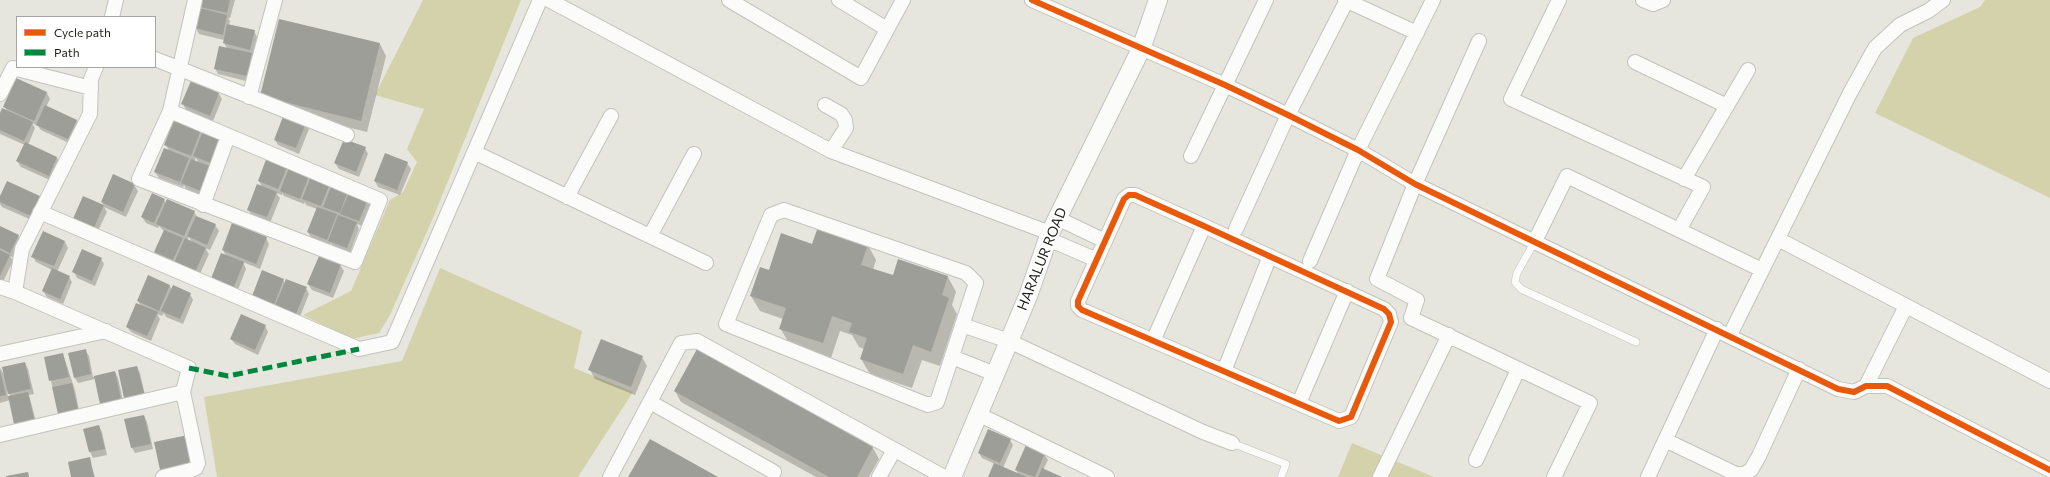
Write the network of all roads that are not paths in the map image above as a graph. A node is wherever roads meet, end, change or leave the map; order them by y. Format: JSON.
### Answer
{"nodes":[{"id":1,"x":116,"y":0,"type":"edge"},
{"id":2,"x":195,"y":0,"type":"edge"},
{"id":3,"x":275,"y":0,"type":"edge"},
{"id":4,"x":540,"y":0,"type":"edge"},
{"id":5,"x":549,"y":0,"type":"edge"},
{"id":6,"x":729,"y":0,"type":"edge"},
{"id":7,"x":839,"y":0,"type":"edge"},
{"id":8,"x":903,"y":0,"type":"edge"},
{"id":9,"x":1032,"y":0,"type":"edge"},
{"id":10,"x":1158,"y":0,"type":"edge"},
{"id":11,"x":1266,"y":0,"type":"edge"},
{"id":12,"x":1346,"y":0,"type":"edge"},
{"id":13,"x":1433,"y":0,"type":"edge"},
{"id":14,"x":1560,"y":0,"type":"edge"},
{"id":15,"x":1643,"y":0,"type":"edge"},
{"id":16,"x":1663,"y":0,"type":"edge"},
{"id":17,"x":1943,"y":0,"type":"edge"},
{"id":18,"x":112,"y":16,"type":"edge"},
{"id":19,"x":887,"y":29,"type":"junction"},
{"id":20,"x":1416,"y":33,"type":"junction"},
{"id":21,"x":1479,"y":41,"type":"dead end"},
{"id":22,"x":1141,"y":49,"type":"junction"},
{"id":23,"x":156,"y":59,"type":"edge"},
{"id":24,"x":1635,"y":62,"type":"dead end"},
{"id":25,"x":96,"y":68,"type":"edge"},
{"id":26,"x":178,"y":69,"type":"junction"},
{"id":27,"x":1748,"y":70,"type":"dead end"},
{"id":28,"x":1226,"y":85,"type":"junction"},
{"id":29,"x":91,"y":88,"type":"junction"},
{"id":30,"x":0,"y":94,"type":"edge"},
{"id":31,"x":249,"y":97,"type":"junction"},
{"id":32,"x":825,"y":105,"type":"dead end"},
{"id":33,"x":1727,"y":106,"type":"junction"},
{"id":34,"x":170,"y":111,"type":"junction"},
{"id":35,"x":1288,"y":114,"type":"junction"},
{"id":36,"x":611,"y":116,"type":"dead end"},
{"id":37,"x":347,"y":135,"type":"dead end"},
{"id":38,"x":228,"y":136,"type":"junction"},
{"id":39,"x":1358,"y":150,"type":"junction"},
{"id":40,"x":474,"y":152,"type":"junction"},
{"id":41,"x":831,"y":152,"type":"junction"},
{"id":42,"x":694,"y":154,"type":"dead end"},
{"id":43,"x":1191,"y":156,"type":"dead end"},
{"id":44,"x":1684,"y":179,"type":"junction"},
{"id":45,"x":1415,"y":184,"type":"junction"},
{"id":46,"x":567,"y":197,"type":"junction"},
{"id":47,"x":203,"y":205,"type":"junction"},
{"id":48,"x":40,"y":212,"type":"junction"},
{"id":49,"x":1204,"y":226,"type":"junction"},
{"id":50,"x":1236,"y":228,"type":"dead end"},
{"id":51,"x":1052,"y":230,"type":"junction"},
{"id":52,"x":1679,"y":230,"type":"junction"},
{"id":53,"x":650,"y":236,"type":"junction"},
{"id":54,"x":1778,"y":239,"type":"junction"},
{"id":55,"x":1105,"y":241,"type":"junction"},
{"id":56,"x":1534,"y":241,"type":"junction"},
{"id":57,"x":1270,"y":256,"type":"junction"},
{"id":58,"x":1097,"y":260,"type":"junction"},
{"id":59,"x":1310,"y":261,"type":"dead end"},
{"id":60,"x":706,"y":263,"type":"dead end"},
{"id":61,"x":1762,"y":270,"type":"junction"},
{"id":62,"x":0,"y":287,"type":"edge"},
{"id":63,"x":1347,"y":291,"type":"junction"},
{"id":64,"x":15,"y":292,"type":"junction"},
{"id":65,"x":1906,"y":306,"type":"junction"},
{"id":66,"x":962,"y":325,"type":"junction"},
{"id":67,"x":1717,"y":329,"type":"junction"},
{"id":68,"x":106,"y":331,"type":"junction"},
{"id":69,"x":1449,"y":335,"type":"junction"},
{"id":70,"x":1730,"y":335,"type":"junction"},
{"id":71,"x":1009,"y":340,"type":"junction"},
{"id":72,"x":1154,"y":341,"type":"junction"},
{"id":73,"x":1636,"y":342,"type":"dead end"},
{"id":74,"x":0,"y":354,"type":"edge"},
{"id":75,"x":952,"y":357,"type":"junction"},
{"id":76,"x":1518,"y":370,"type":"junction"},
{"id":77,"x":1799,"y":370,"type":"junction"},
{"id":78,"x":1224,"y":371,"type":"junction"},
{"id":79,"x":995,"y":374,"type":"junction"},
{"id":80,"x":2050,"y":381,"type":"edge"},
{"id":81,"x":1866,"y":386,"type":"junction"},
{"id":82,"x":183,"y":392,"type":"junction"},
{"id":83,"x":650,"y":402,"type":"junction"},
{"id":84,"x":1299,"y":403,"type":"junction"},
{"id":85,"x":978,"y":414,"type":"junction"},
{"id":86,"x":0,"y":435,"type":"edge"},
{"id":87,"x":1665,"y":440,"type":"junction"},
{"id":88,"x":1232,"y":443,"type":"joint"},
{"id":89,"x":894,"y":450,"type":"junction"},
{"id":90,"x":1476,"y":460,"type":"dead end"},
{"id":91,"x":2050,"y":470,"type":"edge"},
{"id":92,"x":774,"y":472,"type":"dead end"},
{"id":93,"x":163,"y":477,"type":"edge"},
{"id":94,"x":610,"y":477,"type":"edge"},
{"id":95,"x":879,"y":477,"type":"edge"},
{"id":96,"x":944,"y":477,"type":"edge"},
{"id":97,"x":952,"y":477,"type":"edge"},
{"id":98,"x":1107,"y":477,"type":"edge"},
{"id":99,"x":1281,"y":477,"type":"edge"},
{"id":100,"x":1380,"y":477,"type":"edge"},
{"id":101,"x":1554,"y":477,"type":"edge"},
{"id":102,"x":1648,"y":477,"type":"edge"}],
"edges":[{"from":1,"to":18,"type":"street"},
{"from":2,"to":26,"type":"street"},
{"from":3,"to":31,"type":"street"},
{"from":4,"to":40,"type":"street"},
{"from":5,"to":41,"type":"street"},
{"from":6,"to":19,"type":"street"},
{"from":7,"to":19,"type":"street"},
{"from":8,"to":19,"type":"street"},
{"from":9,"to":22,"type":"street"},
{"from":10,"to":22,"type":"street","name":"HARALUR ROAD"},
{"from":11,"to":28,"type":"street"},
{"from":12,"to":20,"type":"street"},
{"from":12,"to":35,"type":"street"},
{"from":13,"to":20,"type":"street"},
{"from":14,"to":44,"type":"street"},
{"from":15,"to":16,"type":"street"},
{"from":17,"to":54,"type":"street"},
{"from":20,"to":39,"type":"street"},
{"from":21,"to":45,"type":"street"},
{"from":22,"to":28,"type":"street"},
{"from":22,"to":51,"type":"street","name":"HARALUR ROAD"},
{"from":23,"to":26,"type":"street"},
{"from":24,"to":33,"type":"street"},
{"from":25,"to":29,"type":"street"},
{"from":26,"to":31,"type":"street"},
{"from":26,"to":34,"type":"street"},
{"from":27,"to":33,"type":"street"},
{"from":28,"to":35,"type":"street"},
{"from":28,"to":43,"type":"street"},
{"from":29,"to":30,"type":"street"},
{"from":29,"to":48,"type":"street"},
{"from":31,"to":37,"type":"street"},
{"from":32,"to":41,"type":"street"},
{"from":33,"to":44,"type":"street"},
{"from":34,"to":38,"type":"street"},
{"from":34,"to":47,"type":"street"},
{"from":35,"to":39,"type":"street"},
{"from":35,"to":50,"type":"street"},
{"from":36,"to":46,"type":"street"},
{"from":38,"to":47,"type":"street"},
{"from":38,"to":47,"type":"street"},
{"from":39,"to":45,"type":"street"},
{"from":39,"to":59,"type":"street"},
{"from":40,"to":46,"type":"street"},
{"from":40,"to":48,"type":"street"},
{"from":41,"to":51,"type":"street"},
{"from":42,"to":53,"type":"street"},
{"from":44,"to":52,"type":"street"},
{"from":45,"to":56,"type":"street"},
{"from":45,"to":69,"type":"street"},
{"from":46,"to":53,"type":"street"},
{"from":48,"to":64,"type":"street"},
{"from":49,"to":55,"type":"street"},
{"from":49,"to":57,"type":"street"},
{"from":49,"to":72,"type":"street"},
{"from":51,"to":55,"type":"street"},
{"from":51,"to":58,"type":"street"},
{"from":51,"to":71,"type":"street","name":"HARALUR ROAD"},
{"from":52,"to":56,"type":"street"},
{"from":52,"to":61,"type":"street"},
{"from":53,"to":60,"type":"street"},
{"from":54,"to":61,"type":"street"},
{"from":54,"to":65,"type":"street"},
{"from":55,"to":58,"type":"street"},
{"from":56,"to":67,"type":"street"},
{"from":56,"to":73,"type":"lane"},
{"from":57,"to":63,"type":"street"},
{"from":57,"to":78,"type":"street"},
{"from":58,"to":72,"type":"street"},
{"from":61,"to":70,"type":"street"},
{"from":62,"to":64,"type":"street"},
{"from":63,"to":84,"type":"street"},
{"from":63,"to":84,"type":"street"},
{"from":64,"to":68,"type":"street"},
{"from":65,"to":80,"type":"street"},
{"from":65,"to":81,"type":"street"},
{"from":66,"to":71,"type":"street"},
{"from":66,"to":75,"type":"street"},
{"from":66,"to":75,"type":"street"},
{"from":67,"to":70,"type":"street"},
{"from":67,"to":87,"type":"street"},
{"from":68,"to":74,"type":"street"},
{"from":68,"to":82,"type":"street"},
{"from":69,"to":76,"type":"street"},
{"from":69,"to":100,"type":"street"},
{"from":70,"to":77,"type":"street"},
{"from":71,"to":79,"type":"street","name":"HARALUR ROAD"},
{"from":71,"to":88,"type":"street"},
{"from":72,"to":78,"type":"street"},
{"from":75,"to":79,"type":"street"},
{"from":76,"to":90,"type":"street"},
{"from":76,"to":101,"type":"street"},
{"from":77,"to":81,"type":"street"},
{"from":77,"to":87,"type":"street"},
{"from":78,"to":84,"type":"street"},
{"from":79,"to":85,"type":"street","name":"HARALUR ROAD"},
{"from":81,"to":91,"type":"street"},
{"from":82,"to":86,"type":"street"},
{"from":82,"to":93,"type":"street"},
{"from":83,"to":89,"type":"street"},
{"from":83,"to":92,"type":"street"},
{"from":83,"to":94,"type":"street"},
{"from":85,"to":97,"type":"street","name":"HARALUR ROAD"},
{"from":85,"to":98,"type":"street"},
{"from":87,"to":102,"type":"street"},
{"from":88,"to":99,"type":"lane"},
{"from":89,"to":95,"type":"street"},
{"from":89,"to":96,"type":"street"}]}
